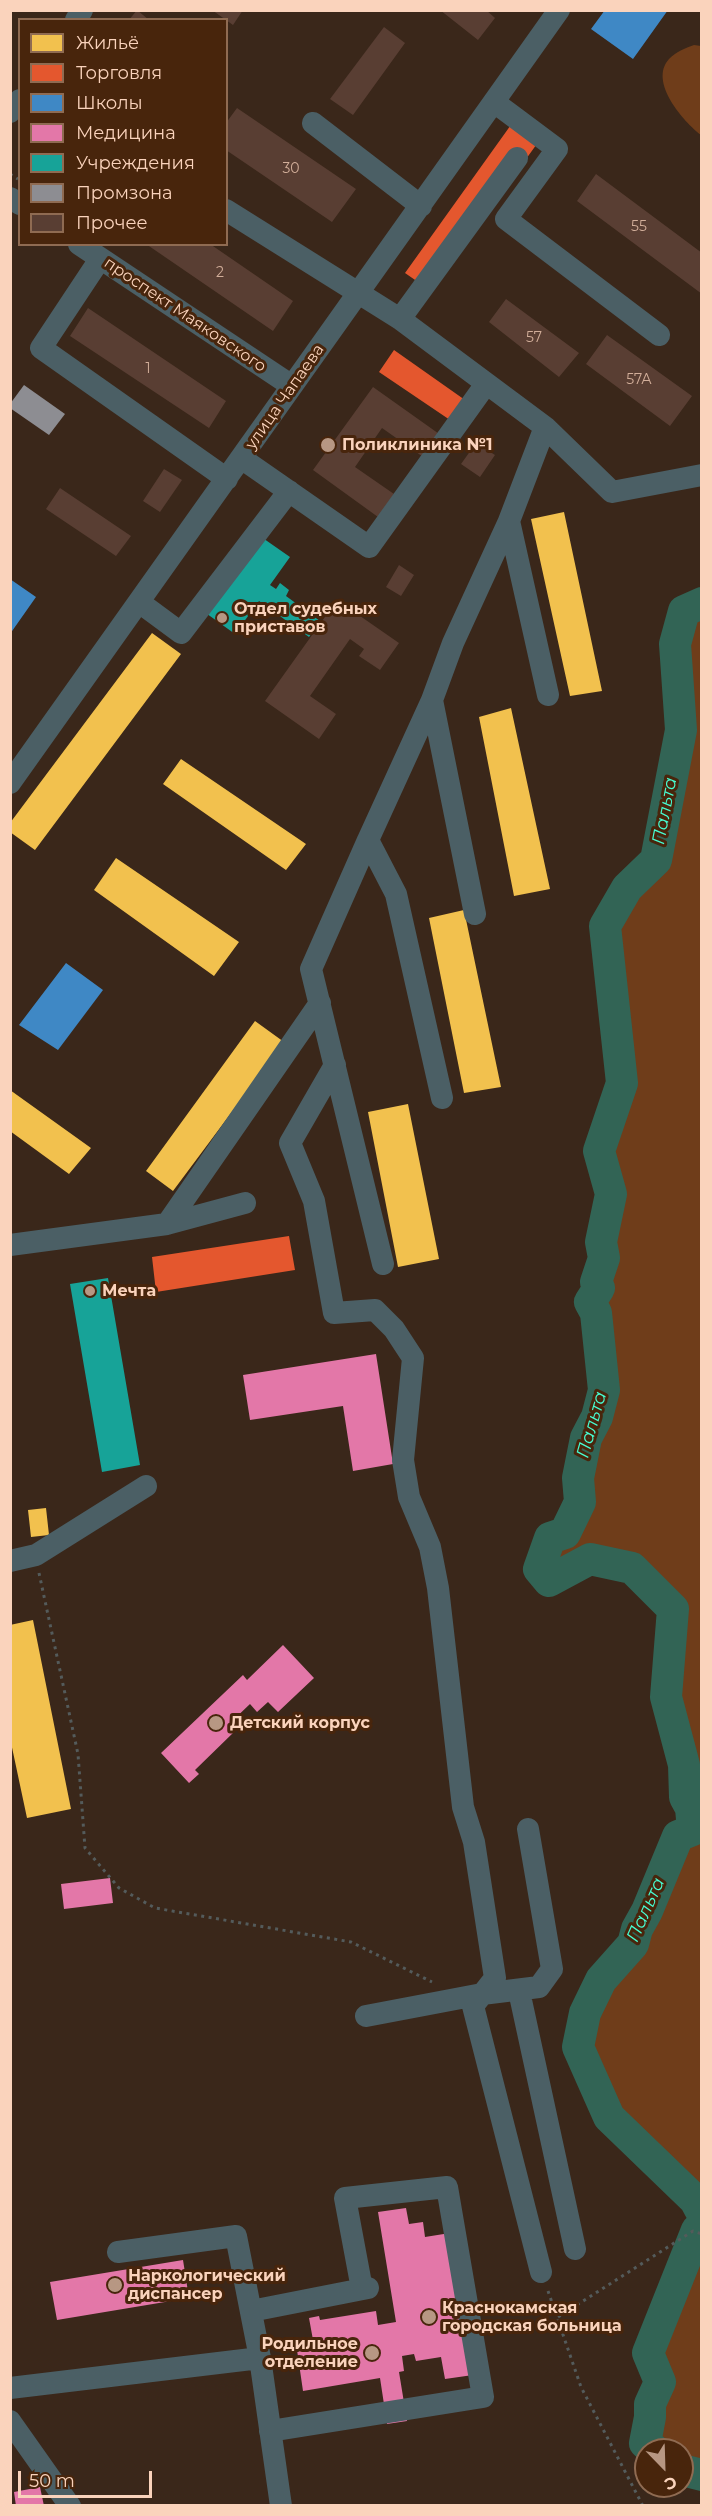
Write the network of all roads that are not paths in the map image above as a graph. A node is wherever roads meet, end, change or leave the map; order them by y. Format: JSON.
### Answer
{"nodes":[{"id":1,"x":559,"y":10,"type":"edge"},
{"id":2,"x":494,"y":102,"type":"junction"},
{"id":3,"x":313,"y":123,"type":"dead end"},
{"id":4,"x":517,"y":158,"type":"dead end"},
{"id":5,"x":421,"y":206,"type":"junction"},
{"id":6,"x":228,"y":211,"type":"edge"},
{"id":7,"x":89,"y":249,"type":"edge"},
{"id":8,"x":359,"y":293,"type":"junction"},
{"id":9,"x":400,"y":319,"type":"junction"},
{"id":10,"x":659,"y":335,"type":"dead end"},
{"id":11,"x":486,"y":384,"type":"junction"},
{"id":12,"x":292,"y":386,"type":"junction"},
{"id":13,"x":546,"y":427,"type":"junction"},
{"id":14,"x":242,"y":458,"type":"junction"},
{"id":15,"x":702,"y":475,"type":"edge"},
{"id":16,"x":227,"y":479,"type":"junction"},
{"id":17,"x":289,"y":491,"type":"junction"},
{"id":18,"x":509,"y":521,"type":"junction"},
{"id":19,"x":139,"y":602,"type":"junction"},
{"id":20,"x":548,"y":695,"type":"dead end"},
{"id":21,"x":432,"y":700,"type":"junction"},
{"id":22,"x":10,"y":783,"type":"edge"},
{"id":23,"x":368,"y":840,"type":"junction"},
{"id":24,"x":475,"y":915,"type":"dead end"},
{"id":25,"x":320,"y":1004,"type":"junction"},
{"id":26,"x":335,"y":1065,"type":"junction"},
{"id":27,"x":442,"y":1098,"type":"dead end"},
{"id":28,"x":245,"y":1203,"type":"dead end"},
{"id":29,"x":167,"y":1224,"type":"junction"},
{"id":30,"x":10,"y":1245,"type":"edge"},
{"id":31,"x":383,"y":1264,"type":"dead end"},
{"id":32,"x":146,"y":1486,"type":"dead end"},
{"id":33,"x":10,"y":1561,"type":"edge"},
{"id":34,"x":528,"y":1829,"type":"dead end"},
{"id":35,"x":519,"y":1991,"type":"junction"},
{"id":36,"x":482,"y":1994,"type":"junction"},
{"id":37,"x":366,"y":2016,"type":"dead end"},
{"id":38,"x":574,"y":2249,"type":"dead end"},
{"id":39,"x":118,"y":2252,"type":"dead end"},
{"id":40,"x":541,"y":2272,"type":"road end"},
{"id":41,"x":251,"y":2311,"type":"junction"},
{"id":42,"x":260,"y":2358,"type":"junction"},
{"id":43,"x":10,"y":2388,"type":"edge"},
{"id":44,"x":10,"y":2421,"type":"edge"},
{"id":45,"x":270,"y":2431,"type":"junction"},
{"id":46,"x":70,"y":2505,"type":"edge"},
{"id":47,"x":281,"y":2505,"type":"edge"}],
"edges":[{"from":1,"to":2,"type":"street","name":"улица Чапаева"},
{"from":2,"to":5,"type":"street","name":"улица Чапаева"},
{"from":2,"to":10,"type":"street"},
{"from":3,"to":5,"type":"street"},
{"from":4,"to":9,"type":"street"},
{"from":5,"to":8,"type":"street","name":"улица Чапаева"},
{"from":6,"to":8,"type":"street"},
{"from":7,"to":12,"type":"street","name":"проспект Маяковского"},
{"from":7,"to":16,"type":"street"},
{"from":8,"to":9,"type":"street"},
{"from":8,"to":12,"type":"street","name":"улица Чапаева"},
{"from":9,"to":11,"type":"street"},
{"from":11,"to":13,"type":"street"},
{"from":11,"to":17,"type":"street"},
{"from":12,"to":14,"type":"street","name":"улица Чапаева"},
{"from":13,"to":15,"type":"street"},
{"from":13,"to":18,"type":"street"},
{"from":14,"to":16,"type":"street","name":"улица Чапаева"},
{"from":14,"to":17,"type":"street"},
{"from":16,"to":19,"type":"street","name":"улица Чапаева"},
{"from":17,"to":19,"type":"street"},
{"from":18,"to":20,"type":"street"},
{"from":18,"to":21,"type":"street"},
{"from":19,"to":22,"type":"street","name":"улица Чапаева"},
{"from":21,"to":23,"type":"street"},
{"from":21,"to":24,"type":"street"},
{"from":23,"to":25,"type":"street"},
{"from":23,"to":27,"type":"street"},
{"from":25,"to":26,"type":"street"},
{"from":25,"to":29,"type":"street"},
{"from":26,"to":31,"type":"street"},
{"from":26,"to":36,"type":"street"},
{"from":28,"to":29,"type":"street"},
{"from":29,"to":30,"type":"street"},
{"from":32,"to":33,"type":"street"},
{"from":34,"to":35,"type":"street"},
{"from":35,"to":36,"type":"street"},
{"from":35,"to":38,"type":"street"},
{"from":36,"to":37,"type":"street"},
{"from":36,"to":40,"type":"street"},
{"from":39,"to":41,"type":"street"},
{"from":41,"to":42,"type":"street"},
{"from":41,"to":45,"type":"street"},
{"from":42,"to":43,"type":"street"},
{"from":42,"to":45,"type":"street"},
{"from":44,"to":46,"type":"street"},
{"from":45,"to":47,"type":"street"}]}
